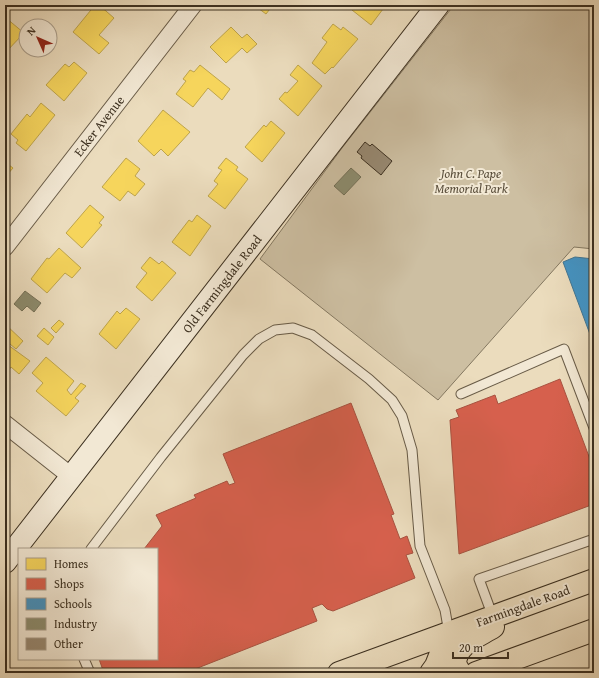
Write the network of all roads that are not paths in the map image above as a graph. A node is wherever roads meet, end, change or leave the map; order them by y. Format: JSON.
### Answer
{"nodes":[{"id":1,"x":192,"y":5,"type":"edge"},
{"id":2,"x":438,"y":5,"type":"edge"},
{"id":3,"x":5,"y":247,"type":"edge"},
{"id":4,"x":461,"y":394,"type":"dead end"},
{"id":5,"x":5,"y":424,"type":"edge"},
{"id":6,"x":594,"y":428,"type":"edge"},
{"id":7,"x":72,"y":477,"type":"junction"},
{"id":8,"x":594,"y":539,"type":"edge"},
{"id":9,"x":92,"y":548,"type":"edge"},
{"id":10,"x":5,"y":562,"type":"edge"},
{"id":11,"x":594,"y":580,"type":"edge"},
{"id":12,"x":537,"y":600,"type":"junction"},
{"id":13,"x":493,"y":617,"type":"junction"},
{"id":14,"x":594,"y":630,"type":"edge"},
{"id":15,"x":449,"y":632,"type":"junction"},
{"id":16,"x":84,"y":660,"type":"edge"},
{"id":17,"x":90,"y":673,"type":"edge"},
{"id":18,"x":339,"y":673,"type":"edge"},
{"id":19,"x":431,"y":673,"type":"edge"},
{"id":20,"x":460,"y":673,"type":"edge"},
{"id":21,"x":476,"y":673,"type":"edge"}],
"edges":[{"from":1,"to":3,"type":"street","name":"Ecker Avenue"},
{"from":2,"to":7,"type":"street","name":"Old Farmingdale Road"},
{"from":4,"to":6,"type":"lane"},
{"from":5,"to":7,"type":"street"},
{"from":7,"to":10,"type":"street","name":"Old Farmingdale Road"},
{"from":8,"to":13,"type":"lane"},
{"from":9,"to":15,"type":"lane"},
{"from":11,"to":12,"type":"main road","name":"Farmingdale Road"},
{"from":12,"to":13,"type":"main road","name":"Farmingdale Road"},
{"from":12,"to":20,"type":"main road"},
{"from":13,"to":15,"type":"main road","name":"Farmingdale Road"},
{"from":14,"to":21,"type":"main road"},
{"from":15,"to":18,"type":"main road","name":"Farmingdale Road"},
{"from":15,"to":19,"type":"main road"},
{"from":16,"to":17,"type":"lane"}]}
